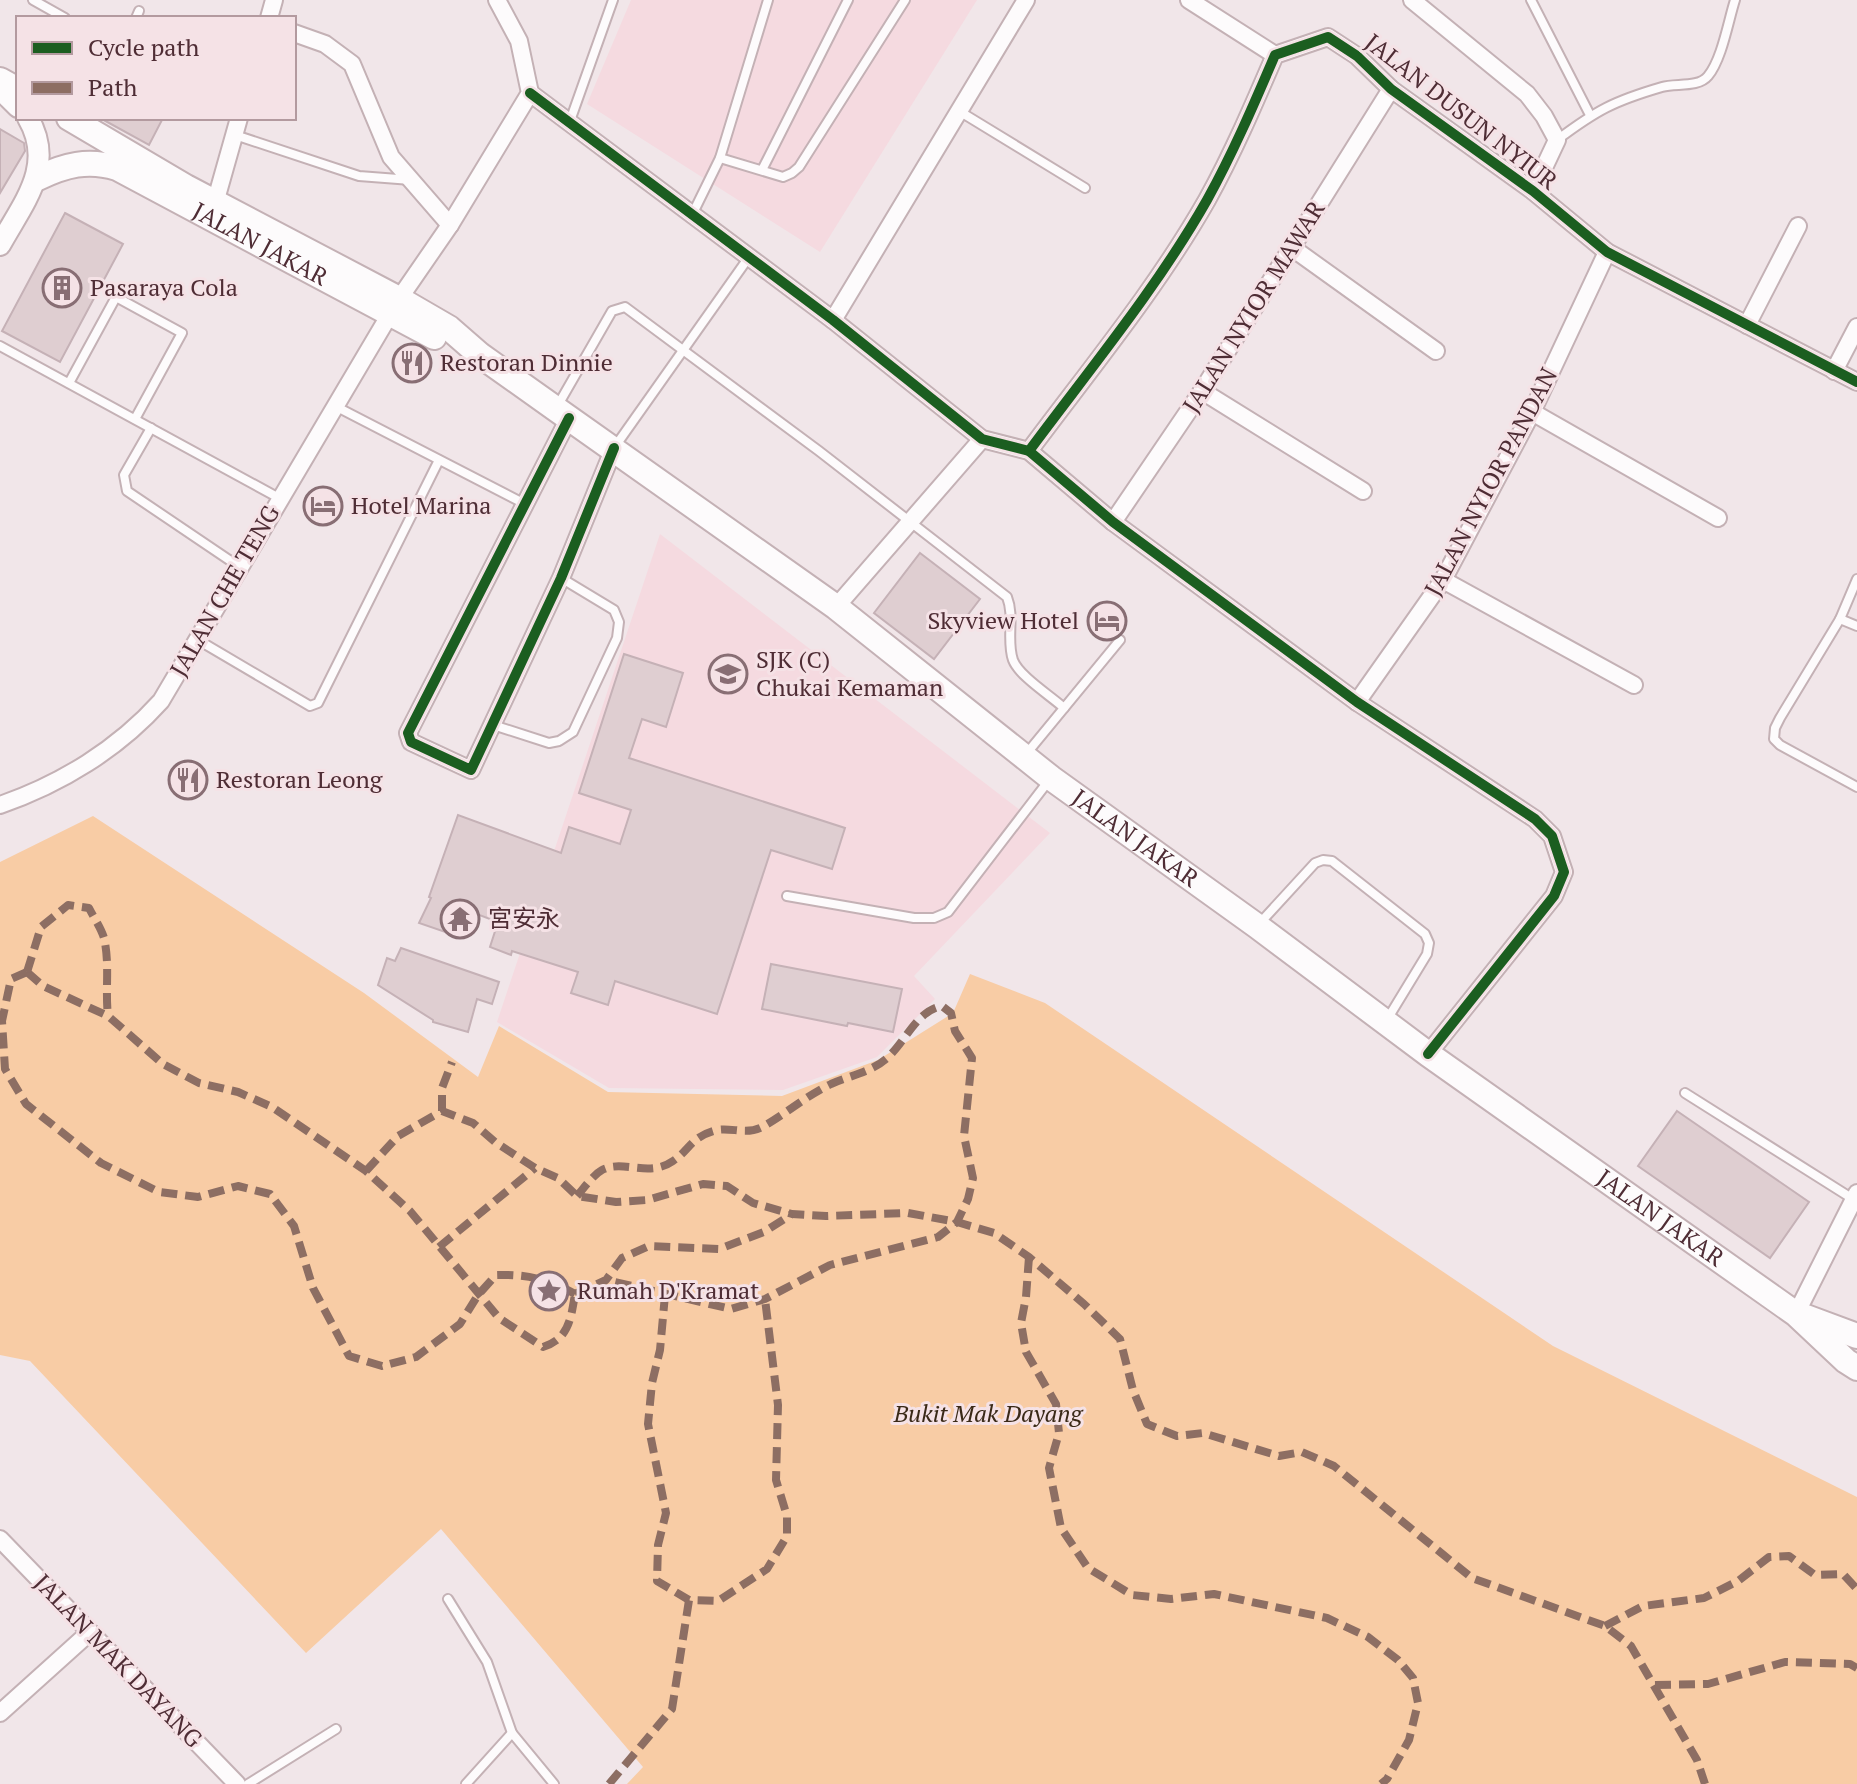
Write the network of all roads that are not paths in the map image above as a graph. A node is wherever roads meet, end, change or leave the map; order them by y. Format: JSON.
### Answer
{"nodes":[{"id":1,"x":33,"y":0,"type":"edge"},
{"id":2,"x":497,"y":0,"type":"edge"},
{"id":3,"x":613,"y":0,"type":"edge"},
{"id":4,"x":768,"y":0,"type":"edge"},
{"id":5,"x":848,"y":0,"type":"edge"},
{"id":6,"x":905,"y":0,"type":"edge"},
{"id":7,"x":1026,"y":0,"type":"edge"},
{"id":8,"x":1189,"y":0,"type":"edge"},
{"id":9,"x":1412,"y":0,"type":"edge"},
{"id":10,"x":1531,"y":0,"type":"edge"},
{"id":11,"x":1735,"y":0,"type":"edge"},
{"id":12,"x":61,"y":16,"type":"edge"},
{"id":13,"x":296,"y":34,"type":"edge"},
{"id":14,"x":1275,"y":55,"type":"junction"},
{"id":15,"x":0,"y":89,"type":"edge"},
{"id":16,"x":1391,"y":89,"type":"junction"},
{"id":17,"x":530,"y":93,"type":"junction"},
{"id":18,"x":16,"y":105,"type":"edge"},
{"id":19,"x":959,"y":111,"type":"junction"},
{"id":20,"x":1590,"y":115,"type":"junction"},
{"id":21,"x":29,"y":120,"type":"edge"},
{"id":22,"x":80,"y":121,"type":"edge"},
{"id":23,"x":570,"y":121,"type":"junction"},
{"id":24,"x":237,"y":126,"type":"edge"},
{"id":25,"x":1557,"y":140,"type":"junction"},
{"id":26,"x":720,"y":158,"type":"junction"},
{"id":27,"x":762,"y":170,"type":"junction"},
{"id":28,"x":38,"y":178,"type":"junction"},
{"id":29,"x":411,"y":180,"type":"junction"},
{"id":30,"x":1085,"y":188,"type":"dead end"},
{"id":31,"x":1533,"y":191,"type":"junction"},
{"id":32,"x":215,"y":203,"type":"junction"},
{"id":33,"x":693,"y":213,"type":"junction"},
{"id":34,"x":450,"y":225,"type":"junction"},
{"id":35,"x":1798,"y":226,"type":"dead end"},
{"id":36,"x":2,"y":237,"type":"edge"},
{"id":37,"x":1291,"y":247,"type":"junction"},
{"id":38,"x":1607,"y":252,"type":"junction"},
{"id":39,"x":749,"y":256,"type":"junction"},
{"id":40,"x":394,"y":306,"type":"junction"},
{"id":41,"x":833,"y":320,"type":"junction"},
{"id":42,"x":1747,"y":325,"type":"junction"},
{"id":43,"x":1857,"y":327,"type":"edge"},
{"id":44,"x":0,"y":346,"type":"edge"},
{"id":45,"x":681,"y":351,"type":"junction"},
{"id":46,"x":1436,"y":351,"type":"dead end"},
{"id":47,"x":1834,"y":371,"type":"junction"},
{"id":48,"x":1857,"y":382,"type":"edge"},
{"id":49,"x":69,"y":383,"type":"junction"},
{"id":50,"x":1202,"y":391,"type":"junction"},
{"id":51,"x":335,"y":406,"type":"junction"},
{"id":52,"x":1532,"y":412,"type":"junction"},
{"id":53,"x":562,"y":414,"type":"junction"},
{"id":54,"x":135,"y":419,"type":"junction"},
{"id":55,"x":151,"y":428,"type":"junction"},
{"id":56,"x":982,"y":439,"type":"junction"},
{"id":57,"x":614,"y":448,"type":"junction"},
{"id":58,"x":1029,"y":451,"type":"junction"},
{"id":59,"x":439,"y":460,"type":"junction"},
{"id":60,"x":1363,"y":491,"type":"dead end"},
{"id":61,"x":279,"y":498,"type":"junction"},
{"id":62,"x":525,"y":504,"type":"junction"},
{"id":63,"x":1718,"y":518,"type":"dead end"},
{"id":64,"x":911,"y":522,"type":"junction"},
{"id":65,"x":1113,"y":522,"type":"junction"},
{"id":66,"x":241,"y":569,"type":"junction"},
{"id":67,"x":561,"y":578,"type":"junction"},
{"id":68,"x":1857,"y":579,"type":"edge"},
{"id":69,"x":1443,"y":580,"type":"junction"},
{"id":70,"x":836,"y":607,"type":"junction"},
{"id":71,"x":1840,"y":619,"type":"junction"},
{"id":72,"x":1857,"y":626,"type":"edge"},
{"id":73,"x":198,"y":640,"type":"junction"},
{"id":74,"x":1120,"y":640,"type":"dead end"},
{"id":75,"x":1634,"y":685,"type":"dead end"},
{"id":76,"x":1357,"y":702,"type":"junction"},
{"id":77,"x":1064,"y":708,"type":"junction"},
{"id":78,"x":492,"y":725,"type":"junction"},
{"id":79,"x":1024,"y":757,"type":"junction"},
{"id":80,"x":1051,"y":778,"type":"junction"},
{"id":81,"x":1857,"y":787,"type":"edge"},
{"id":82,"x":0,"y":805,"type":"edge"},
{"id":83,"x":787,"y":896,"type":"dead end"},
{"id":84,"x":1257,"y":926,"type":"junction"},
{"id":85,"x":1385,"y":1022,"type":"junction"},
{"id":86,"x":1428,"y":1054,"type":"junction"},
{"id":87,"x":1685,"y":1093,"type":"dead end"},
{"id":88,"x":1856,"y":1196,"type":"edge"},
{"id":89,"x":1796,"y":1314,"type":"junction"},
{"id":90,"x":1857,"y":1336,"type":"edge"},
{"id":91,"x":1857,"y":1368,"type":"edge"},
{"id":92,"x":0,"y":1539,"type":"edge"},
{"id":93,"x":448,"y":1599,"type":"dead end"},
{"id":94,"x":90,"y":1632,"type":"junction"},
{"id":95,"x":0,"y":1713,"type":"edge"},
{"id":96,"x":336,"y":1729,"type":"dead end"},
{"id":97,"x":512,"y":1733,"type":"junction"},
{"id":98,"x":237,"y":1784,"type":"edge"},
{"id":99,"x":248,"y":1784,"type":"edge"},
{"id":100,"x":466,"y":1784,"type":"edge"},
{"id":101,"x":554,"y":1784,"type":"edge"}],
"edges":[{"from":1,"to":12,"type":"lane"},
{"from":2,"to":17,"type":"street"},
{"from":3,"to":23,"type":"lane"},
{"from":4,"to":26,"type":"lane"},
{"from":5,"to":27,"type":"lane"},
{"from":6,"to":27,"type":"lane"},
{"from":7,"to":19,"type":"street"},
{"from":8,"to":14,"type":"street"},
{"from":9,"to":25,"type":"street"},
{"from":10,"to":20,"type":"lane"},
{"from":11,"to":20,"type":"lane"},
{"from":13,"to":29,"type":"street"},
{"from":14,"to":16,"type":"street","name":"JALAN DUSUN NYIUR"},
{"from":14,"to":58,"type":"street"},
{"from":15,"to":18,"type":"street"},
{"from":16,"to":31,"type":"street","name":"JALAN DUSUN NYIUR"},
{"from":16,"to":37,"type":"street","name":"JALAN NYIOR MAWAR"},
{"from":17,"to":23,"type":"street"},
{"from":17,"to":34,"type":"street","name":"JALAN CHE TENG"},
{"from":19,"to":30,"type":"lane"},
{"from":19,"to":41,"type":"street"},
{"from":20,"to":25,"type":"lane"},
{"from":21,"to":28,"type":"street"},
{"from":22,"to":32,"type":"main road","name":"JALAN JAKAR"},
{"from":23,"to":33,"type":"street"},
{"from":24,"to":29,"type":"lane"},
{"from":24,"to":32,"type":"street"},
{"from":25,"to":31,"type":"street"},
{"from":26,"to":27,"type":"lane"},
{"from":26,"to":33,"type":"lane"},
{"from":28,"to":36,"type":"street"},
{"from":28,"to":40,"type":"main road","name":"JALAN JAKAR"},
{"from":29,"to":34,"type":"street"},
{"from":31,"to":38,"type":"street","name":"JALAN DUSUN NYIUR"},
{"from":32,"to":40,"type":"main road","name":"JALAN JAKAR"},
{"from":33,"to":39,"type":"street"},
{"from":34,"to":40,"type":"street","name":"JALAN CHE TENG"},
{"from":35,"to":42,"type":"street"},
{"from":37,"to":46,"type":"street"},
{"from":37,"to":50,"type":"street","name":"JALAN NYIOR MAWAR"},
{"from":38,"to":42,"type":"street","name":"JALAN DUSUN NYIUR"},
{"from":38,"to":52,"type":"street","name":"JALAN NYIOR PANDAN"},
{"from":39,"to":41,"type":"street"},
{"from":39,"to":45,"type":"lane"},
{"from":40,"to":51,"type":"street","name":"JALAN CHE TENG"},
{"from":40,"to":53,"type":"main road","name":"JALAN JAKAR"},
{"from":41,"to":56,"type":"street"},
{"from":42,"to":47,"type":"street","name":"JALAN DUSUN NYIUR"},
{"from":43,"to":47,"type":"street"},
{"from":44,"to":49,"type":"lane"},
{"from":45,"to":53,"type":"lane"},
{"from":45,"to":57,"type":"lane"},
{"from":45,"to":64,"type":"lane"},
{"from":47,"to":48,"type":"street","name":"JALAN DUSUN NYIUR"},
{"from":49,"to":54,"type":"lane"},
{"from":49,"to":54,"type":"lane"},
{"from":50,"to":60,"type":"street"},
{"from":50,"to":65,"type":"street","name":"JALAN NYIOR MAWAR"},
{"from":51,"to":59,"type":"lane"},
{"from":51,"to":61,"type":"street","name":"JALAN CHE TENG"},
{"from":52,"to":63,"type":"street"},
{"from":52,"to":69,"type":"street","name":"JALAN NYIOR PANDAN"},
{"from":53,"to":57,"type":"main road","name":"JALAN JAKAR"},
{"from":53,"to":62,"type":"street"},
{"from":54,"to":55,"type":"lane"},
{"from":55,"to":61,"type":"lane"},
{"from":55,"to":66,"type":"lane"},
{"from":56,"to":58,"type":"street"},
{"from":56,"to":64,"type":"street"},
{"from":57,"to":67,"type":"street"},
{"from":57,"to":70,"type":"main road","name":"JALAN JAKAR"},
{"from":58,"to":65,"type":"street"},
{"from":59,"to":62,"type":"lane"},
{"from":59,"to":73,"type":"lane"},
{"from":61,"to":66,"type":"street","name":"JALAN CHE TENG"},
{"from":62,"to":78,"type":"street"},
{"from":64,"to":70,"type":"street"},
{"from":64,"to":77,"type":"lane"},
{"from":65,"to":76,"type":"street"},
{"from":66,"to":73,"type":"street","name":"JALAN CHE TENG"},
{"from":67,"to":78,"type":"street"},
{"from":67,"to":78,"type":"lane"},
{"from":68,"to":71,"type":"lane"},
{"from":69,"to":75,"type":"street"},
{"from":69,"to":76,"type":"street","name":"JALAN NYIOR PANDAN"},
{"from":70,"to":79,"type":"main road","name":"JALAN JAKAR"},
{"from":71,"to":72,"type":"lane"},
{"from":71,"to":81,"type":"lane"},
{"from":73,"to":82,"type":"street","name":"JALAN CHE TENG"},
{"from":74,"to":77,"type":"lane"},
{"from":76,"to":86,"type":"street"},
{"from":77,"to":79,"type":"lane"},
{"from":79,"to":80,"type":"main road","name":"JALAN JAKAR"},
{"from":80,"to":83,"type":"lane"},
{"from":80,"to":84,"type":"main road","name":"JALAN JAKAR"},
{"from":84,"to":85,"type":"main road","name":"JALAN JAKAR"},
{"from":84,"to":85,"type":"lane"},
{"from":85,"to":86,"type":"main road","name":"JALAN JAKAR"},
{"from":86,"to":89,"type":"main road","name":"JALAN JAKAR"},
{"from":87,"to":88,"type":"lane"},
{"from":88,"to":89,"type":"street"},
{"from":89,"to":90,"type":"main road","name":"JALAN JAKAR"},
{"from":89,"to":91,"type":"main road","name":"JALAN JAKAR"},
{"from":92,"to":94,"type":"street","name":"JALAN MAK DAYANG"},
{"from":93,"to":97,"type":"lane"},
{"from":94,"to":95,"type":"street"},
{"from":94,"to":98,"type":"street","name":"JALAN MAK DAYANG"},
{"from":96,"to":99,"type":"lane"},
{"from":97,"to":100,"type":"lane"},
{"from":97,"to":101,"type":"lane"}]}
